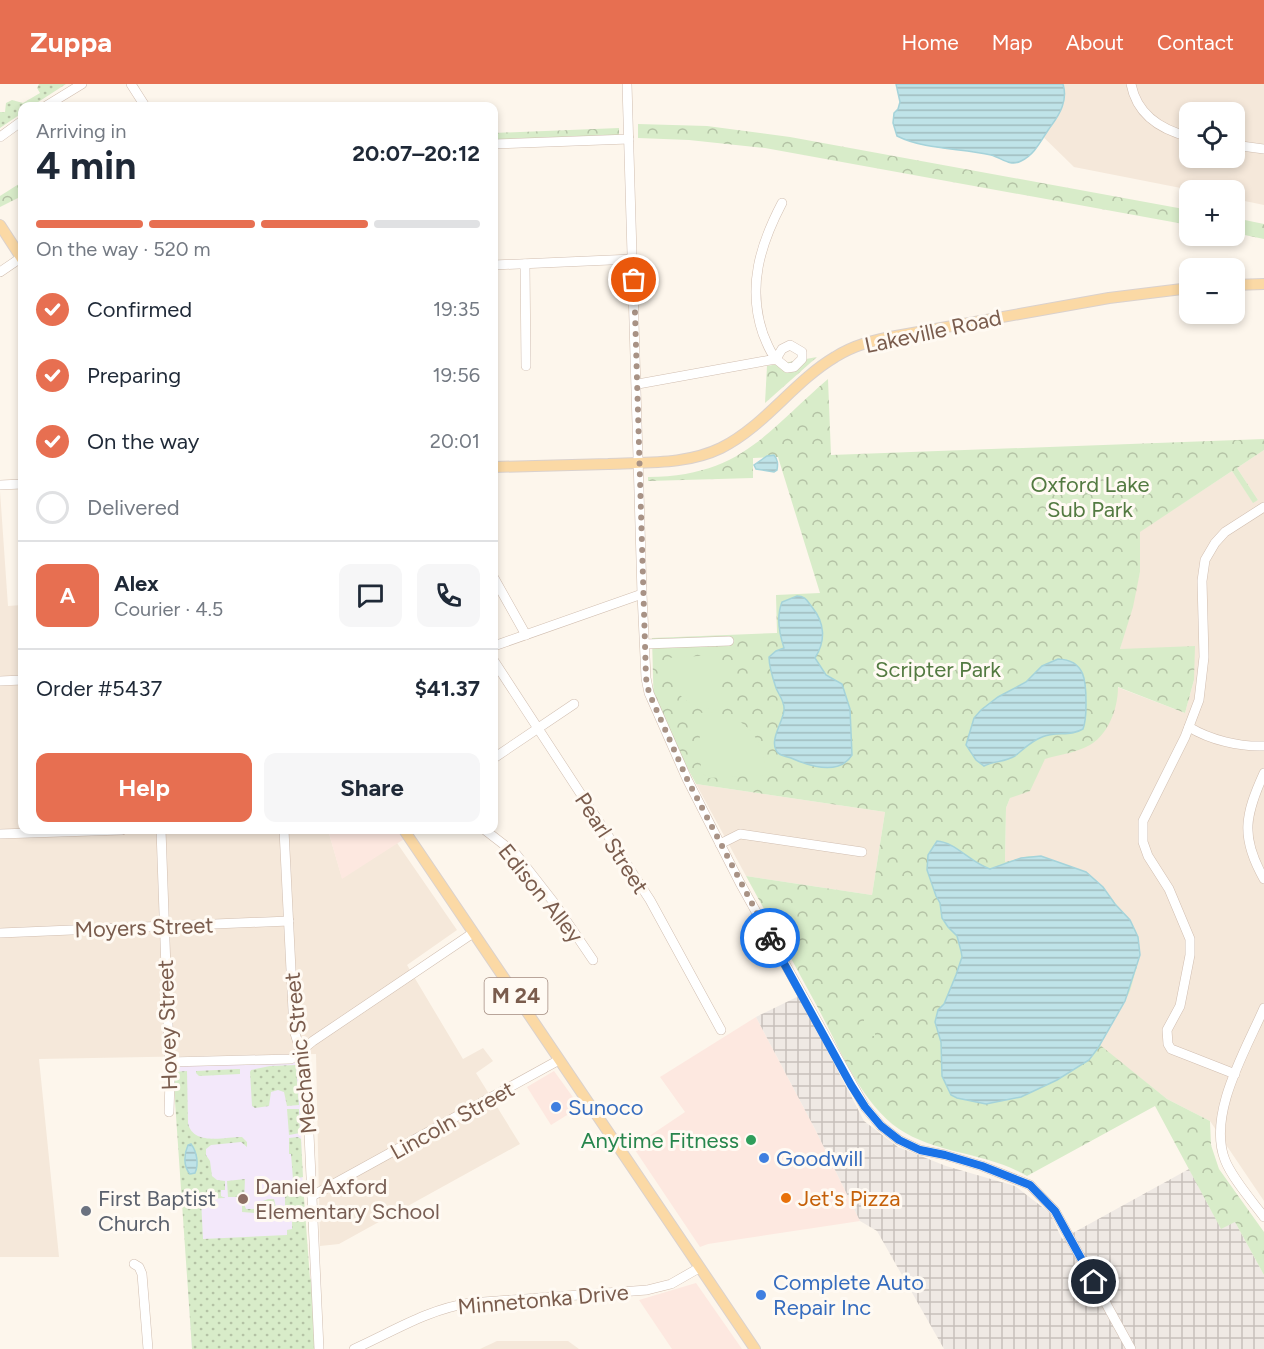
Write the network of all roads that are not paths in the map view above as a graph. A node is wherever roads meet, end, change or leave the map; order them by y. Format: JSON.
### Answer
{"nodes":[{"id":1,"x":82,"y":84,"type":"edge"},
{"id":2,"x":131,"y":84,"type":"edge"},
{"id":3,"x":627,"y":84,"type":"edge"},
{"id":4,"x":1131,"y":84,"type":"edge"},
{"id":5,"x":53,"y":102,"type":"edge"},
{"id":6,"x":142,"y":102,"type":"edge"},
{"id":7,"x":18,"y":124,"type":"edge"},
{"id":8,"x":1179,"y":135,"type":"edge"},
{"id":9,"x":0,"y":137,"type":"edge"},
{"id":10,"x":629,"y":139,"type":"junction"},
{"id":11,"x":498,"y":144,"type":"edge"},
{"id":12,"x":1245,"y":146,"type":"edge"},
{"id":13,"x":1264,"y":149,"type":"edge"},
{"id":14,"x":782,"y":203,"type":"dead end"},
{"id":15,"x":0,"y":225,"type":"edge"},
{"id":16,"x":18,"y":252,"type":"edge"},
{"id":17,"x":633,"y":259,"type":"junction"},
{"id":18,"x":18,"y":261,"type":"edge"},
{"id":19,"x":525,"y":264,"type":"junction"},
{"id":20,"x":498,"y":265,"type":"edge"},
{"id":21,"x":0,"y":272,"type":"edge"},
{"id":22,"x":1264,"y":284,"type":"edge"},
{"id":23,"x":1245,"y":285,"type":"edge"},
{"id":24,"x":1179,"y":290,"type":"edge"},
{"id":25,"x":526,"y":366,"type":"dead end"},
{"id":26,"x":638,"y":384,"type":"junction"},
{"id":27,"x":638,"y":462,"type":"junction"},
{"id":28,"x":498,"y":468,"type":"edge"},
{"id":29,"x":18,"y":484,"type":"edge"},
{"id":30,"x":0,"y":485,"type":"edge"},
{"id":31,"x":1264,"y":507,"type":"edge"},
{"id":32,"x":498,"y":585,"type":"edge"},
{"id":33,"x":642,"y":594,"type":"junction"},
{"id":34,"x":526,"y":635,"type":"junction"},
{"id":35,"x":729,"y":641,"type":"dead end"},
{"id":36,"x":645,"y":644,"type":"junction"},
{"id":37,"x":498,"y":645,"type":"edge"},
{"id":38,"x":498,"y":667,"type":"edge"},
{"id":39,"x":18,"y":680,"type":"edge"},
{"id":40,"x":0,"y":681,"type":"edge"},
{"id":41,"x":574,"y":704,"type":"dead end"},
{"id":42,"x":1189,"y":727,"type":"junction"},
{"id":43,"x":538,"y":728,"type":"junction"},
{"id":44,"x":1264,"y":746,"type":"edge"},
{"id":45,"x":498,"y":755,"type":"edge"},
{"id":46,"x":1264,"y":773,"type":"edge"},
{"id":47,"x":18,"y":833,"type":"edge"},
{"id":48,"x":0,"y":834,"type":"edge"},
{"id":49,"x":161,"y":834,"type":"edge"},
{"id":50,"x":285,"y":834,"type":"edge"},
{"id":51,"x":407,"y":834,"type":"edge"},
{"id":52,"x":490,"y":834,"type":"edge"},
{"id":53,"x":720,"y":844,"type":"junction"},
{"id":54,"x":862,"y":852,"type":"dead end"},
{"id":55,"x":1264,"y":879,"type":"edge"},
{"id":56,"x":289,"y":921,"type":"junction"},
{"id":57,"x":164,"y":926,"type":"junction"},
{"id":58,"x":0,"y":933,"type":"edge"},
{"id":59,"x":473,"y":933,"type":"junction"},
{"id":60,"x":593,"y":960,"type":"dead end"},
{"id":61,"x":1264,"y":1008,"type":"edge"},
{"id":62,"x":721,"y":1030,"type":"dead end"},
{"id":63,"x":301,"y":1051,"type":"junction"},
{"id":64,"x":559,"y":1060,"type":"junction"},
{"id":65,"x":170,"y":1062,"type":"junction"},
{"id":66,"x":1235,"y":1074,"type":"junction"},
{"id":67,"x":169,"y":1112,"type":"dead end"},
{"id":68,"x":312,"y":1196,"type":"junction"},
{"id":69,"x":1262,"y":1210,"type":"edge"},
{"id":70,"x":134,"y":1264,"type":"dead end"},
{"id":71,"x":697,"y":1264,"type":"junction"},
{"id":72,"x":148,"y":1349,"type":"edge"},
{"id":73,"x":318,"y":1349,"type":"edge"},
{"id":74,"x":354,"y":1349,"type":"edge"},
{"id":75,"x":755,"y":1349,"type":"edge"},
{"id":76,"x":1131,"y":1349,"type":"edge"}],
"edges":[{"from":1,"to":5,"type":"street"},
{"from":2,"to":6,"type":"street"},
{"from":3,"to":10,"type":"street"},
{"from":4,"to":8,"type":"street"},
{"from":7,"to":9,"type":"street"},
{"from":10,"to":11,"type":"street"},
{"from":10,"to":17,"type":"street"},
{"from":12,"to":13,"type":"street"},
{"from":14,"to":26,"type":"street"},
{"from":15,"to":16,"type":"main road"},
{"from":17,"to":19,"type":"street"},
{"from":17,"to":26,"type":"street"},
{"from":18,"to":21,"type":"street"},
{"from":19,"to":20,"type":"street"},
{"from":19,"to":25,"type":"street"},
{"from":22,"to":23,"type":"main road"},
{"from":24,"to":27,"type":"main road","name":"Lakeville Road"},
{"from":26,"to":27,"type":"street"},
{"from":27,"to":28,"type":"main road","name":"Lakeville Road"},
{"from":27,"to":33,"type":"street"},
{"from":29,"to":30,"type":"street"},
{"from":31,"to":42,"type":"street"},
{"from":32,"to":34,"type":"street"},
{"from":33,"to":34,"type":"street"},
{"from":33,"to":36,"type":"street"},
{"from":34,"to":37,"type":"street"},
{"from":35,"to":36,"type":"street"},
{"from":36,"to":53,"type":"street"},
{"from":38,"to":43,"type":"street","name":"Pearl Street"},
{"from":39,"to":40,"type":"street"},
{"from":41,"to":43,"type":"street"},
{"from":42,"to":44,"type":"street"},
{"from":42,"to":66,"type":"street"},
{"from":43,"to":45,"type":"street"},
{"from":43,"to":62,"type":"street","name":"Pearl Street"},
{"from":46,"to":55,"type":"street"},
{"from":47,"to":48,"type":"street"},
{"from":49,"to":57,"type":"street","name":"Hovey Street"},
{"from":50,"to":56,"type":"street","name":"Mechanic Street"},
{"from":51,"to":59,"type":"main road","number":"M 24"},
{"from":52,"to":60,"type":"street","name":"Edison Alley"},
{"from":53,"to":54,"type":"street"},
{"from":53,"to":76,"type":"street"},
{"from":56,"to":57,"type":"street","name":"Moyers Street"},
{"from":56,"to":63,"type":"street","name":"Mechanic Street"},
{"from":57,"to":58,"type":"street","name":"Moyers Street"},
{"from":57,"to":65,"type":"street","name":"Hovey Street"},
{"from":59,"to":63,"type":"street"},
{"from":59,"to":64,"type":"main road","number":"M 24"},
{"from":61,"to":66,"type":"street"},
{"from":63,"to":65,"type":"street"},
{"from":63,"to":68,"type":"street","name":"Mechanic Street"},
{"from":64,"to":68,"type":"street","name":"Lincoln Street"},
{"from":64,"to":71,"type":"main road","number":"M 24"},
{"from":65,"to":67,"type":"street","name":"Hovey Street"},
{"from":66,"to":69,"type":"street"},
{"from":68,"to":73,"type":"street","name":"Mechanic Street"},
{"from":70,"to":72,"type":"street"},
{"from":71,"to":74,"type":"street","name":"Minnetonka Drive"},
{"from":71,"to":75,"type":"main road","number":"M 24"}]}
